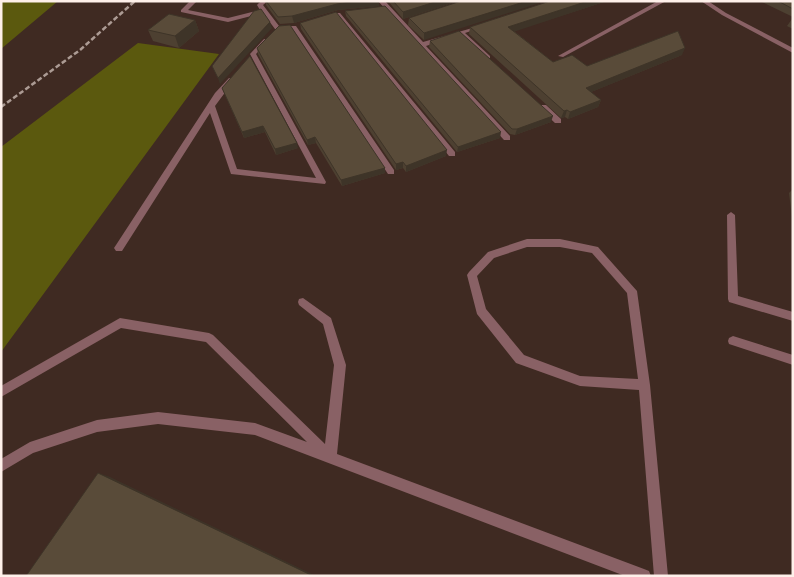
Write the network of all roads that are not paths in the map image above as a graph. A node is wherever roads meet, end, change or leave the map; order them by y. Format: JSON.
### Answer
{"nodes":[{"id":1,"x":194,"y":1,"type":"edge"},
{"id":2,"x":265,"y":1,"type":"edge"},
{"id":3,"x":381,"y":1,"type":"edge"},
{"id":4,"x":663,"y":1,"type":"edge"},
{"id":5,"x":704,"y":1,"type":"edge"},
{"id":6,"x":388,"y":8,"type":"junction"},
{"id":7,"x":378,"y":10,"type":"edge"},
{"id":8,"x":264,"y":11,"type":"junction"},
{"id":9,"x":348,"y":13,"type":"edge"},
{"id":10,"x":338,"y":14,"type":"junction"},
{"id":11,"x":329,"y":17,"type":"edge"},
{"id":12,"x":410,"y":20,"type":"edge"},
{"id":13,"x":401,"y":23,"type":"junction"},
{"id":14,"x":488,"y":24,"type":"edge"},
{"id":15,"x":303,"y":25,"type":"edge"},
{"id":16,"x":294,"y":27,"type":"junction"},
{"id":17,"x":277,"y":28,"type":"junction"},
{"id":18,"x":461,"y":33,"type":"junction"},
{"id":19,"x":421,"y":45,"type":"junction"},
{"id":20,"x":793,"y":51,"type":"edge"},
{"id":21,"x":561,"y":56,"type":"dead end"},
{"id":22,"x":496,"y":64,"type":"edge"},
{"id":23,"x":236,"y":74,"type":"edge"},
{"id":24,"x":537,"y":102,"type":"edge"},
{"id":25,"x":211,"y":106,"type":"junction"},
{"id":26,"x":558,"y":121,"type":"dead end"},
{"id":27,"x":507,"y":138,"type":"dead end"},
{"id":28,"x":452,"y":154,"type":"dead end"},
{"id":29,"x":391,"y":172,"type":"dead end"},
{"id":30,"x":731,"y":215,"type":"dead end"},
{"id":31,"x":118,"y":248,"type":"dead end"},
{"id":32,"x":303,"y":302,"type":"dead end"},
{"id":33,"x":793,"y":317,"type":"edge"},
{"id":34,"x":734,"y":340,"type":"dead end"},
{"id":35,"x":793,"y":360,"type":"edge"},
{"id":36,"x":644,"y":385,"type":"junction"},
{"id":37,"x":1,"y":392,"type":"edge"},
{"id":38,"x":330,"y":457,"type":"junction"},
{"id":39,"x":1,"y":466,"type":"edge"},
{"id":40,"x":644,"y":576,"type":"edge"},
{"id":41,"x":661,"y":576,"type":"edge"}],
"edges":[{"from":1,"to":8,"type":"lane"},
{"from":2,"to":8,"type":"lane"},
{"from":3,"to":6,"type":"lane"},
{"from":4,"to":21,"type":"lane"},
{"from":5,"to":20,"type":"lane"},
{"from":6,"to":7,"type":"lane"},
{"from":6,"to":13,"type":"lane"},
{"from":8,"to":17,"type":"lane"},
{"from":9,"to":10,"type":"lane"},
{"from":10,"to":11,"type":"lane"},
{"from":10,"to":28,"type":"lane"},
{"from":12,"to":13,"type":"lane"},
{"from":13,"to":19,"type":"lane"},
{"from":14,"to":18,"type":"lane"},
{"from":15,"to":16,"type":"lane"},
{"from":16,"to":17,"type":"lane"},
{"from":16,"to":29,"type":"lane"},
{"from":17,"to":25,"type":"lane"},
{"from":18,"to":19,"type":"lane"},
{"from":18,"to":22,"type":"lane"},
{"from":19,"to":27,"type":"lane"},
{"from":23,"to":25,"type":"lane"},
{"from":24,"to":26,"type":"lane"},
{"from":25,"to":31,"type":"lane"},
{"from":30,"to":33,"type":"lane"},
{"from":32,"to":38,"type":"lane"},
{"from":34,"to":35,"type":"lane"},
{"from":36,"to":36,"type":"lane"},
{"from":36,"to":41,"type":"lane"},
{"from":37,"to":38,"type":"lane"},
{"from":38,"to":39,"type":"lane"},
{"from":38,"to":40,"type":"lane"}]}
